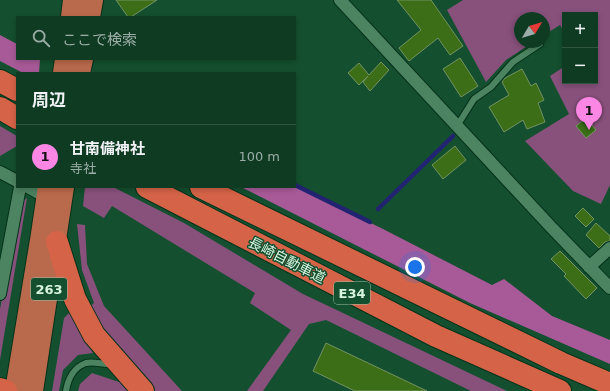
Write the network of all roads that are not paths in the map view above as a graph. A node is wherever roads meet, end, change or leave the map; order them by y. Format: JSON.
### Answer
{"nodes":[{"id":1,"x":73,"y":0,"type":"edge"},
{"id":2,"x":93,"y":0,"type":"edge"},
{"id":3,"x":340,"y":0,"type":"edge"},
{"id":4,"x":71,"y":16,"type":"edge"},
{"id":5,"x":90,"y":16,"type":"edge"},
{"id":6,"x":534,"y":48,"type":"edge"},
{"id":7,"x":65,"y":60,"type":"edge"},
{"id":8,"x":83,"y":60,"type":"edge"},
{"id":9,"x":63,"y":72,"type":"edge"},
{"id":10,"x":80,"y":72,"type":"edge"},
{"id":11,"x":0,"y":80,"type":"edge"},
{"id":12,"x":16,"y":89,"type":"edge"},
{"id":13,"x":0,"y":108,"type":"edge"},
{"id":14,"x":16,"y":117,"type":"edge"},
{"id":15,"x":457,"y":126,"type":"junction"},
{"id":16,"x":0,"y":172,"type":"edge"},
{"id":17,"x":16,"y":180,"type":"edge"},
{"id":18,"x":20,"y":188,"type":"edge"},
{"id":19,"x":32,"y":188,"type":"edge"},
{"id":20,"x":64,"y":188,"type":"edge"},
{"id":21,"x":149,"y":188,"type":"edge"},
{"id":22,"x":203,"y":188,"type":"edge"},
{"id":23,"x":47,"y":192,"type":"edge"},
{"id":24,"x":56,"y":242,"type":"junction"},
{"id":25,"x":610,"y":248,"type":"edge"},
{"id":26,"x":589,"y":267,"type":"junction"},
{"id":27,"x":610,"y":288,"type":"edge"},
{"id":28,"x":0,"y":294,"type":"edge"},
{"id":29,"x":119,"y":365,"type":"junction"},
{"id":30,"x":610,"y":383,"type":"edge"},
{"id":31,"x":0,"y":389,"type":"edge"},
{"id":32,"x":6,"y":391,"type":"edge"},
{"id":33,"x":15,"y":391,"type":"edge"},
{"id":34,"x":33,"y":391,"type":"edge"},
{"id":35,"x":66,"y":391,"type":"edge"},
{"id":36,"x":143,"y":391,"type":"edge"},
{"id":37,"x":560,"y":391,"type":"edge"}],
"edges":[{"from":1,"to":4,"type":"highway"},
{"from":2,"to":5,"type":"highway"},
{"from":3,"to":15,"type":"street"},
{"from":6,"to":15,"type":"lane"},
{"from":7,"to":9,"type":"highway"},
{"from":8,"to":10,"type":"highway"},
{"from":11,"to":12,"type":"highway"},
{"from":13,"to":14,"type":"highway"},
{"from":15,"to":26,"type":"street"},
{"from":16,"to":17,"type":"street"},
{"from":18,"to":28,"type":"street"},
{"from":19,"to":23,"type":"street"},
{"from":20,"to":24,"type":"highway","number":"263"},
{"from":21,"to":37,"type":"highway","name":"長崎自動車道","number":"E34"},
{"from":22,"to":30,"type":"highway","name":"長崎自動車道","number":"E34"},
{"from":23,"to":33,"type":"highway","number":"263"},
{"from":24,"to":29,"type":"highway"},
{"from":24,"to":34,"type":"highway","number":"263"},
{"from":25,"to":26,"type":"street"},
{"from":26,"to":27,"type":"street"},
{"from":29,"to":35,"type":"lane"},
{"from":29,"to":36,"type":"highway"},
{"from":31,"to":32,"type":"highway"}]}
